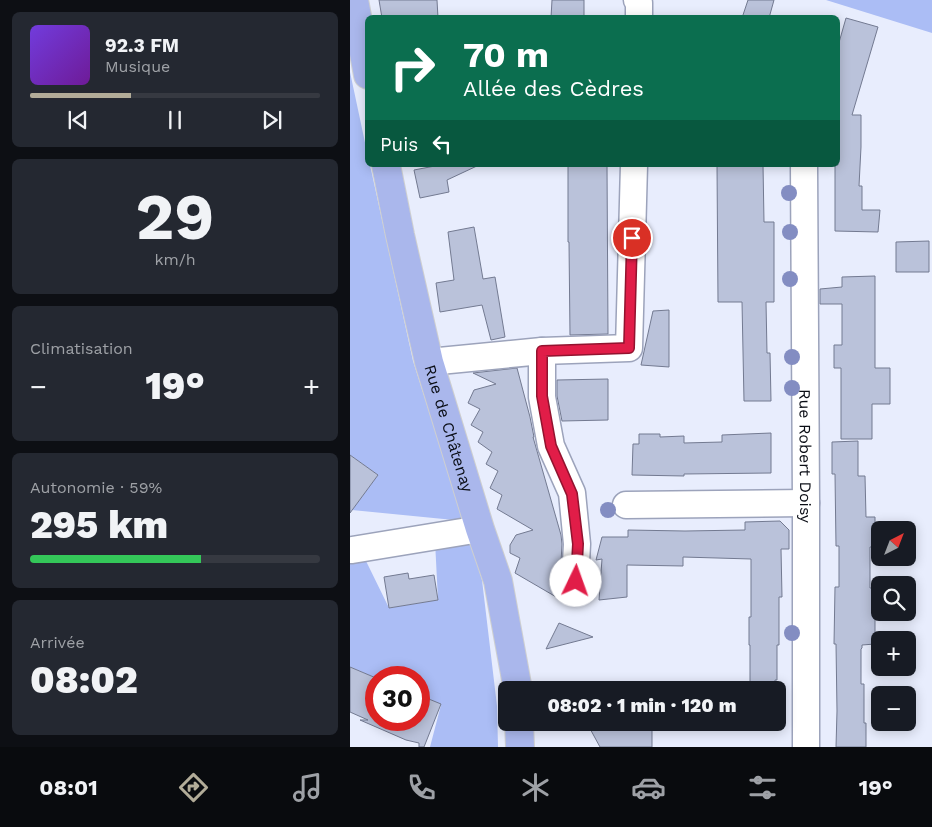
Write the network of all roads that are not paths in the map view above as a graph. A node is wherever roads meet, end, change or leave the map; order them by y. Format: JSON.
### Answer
{"nodes":[{"id":1,"x":354,"y":0,"type":"edge"},
{"id":2,"x":637,"y":0,"type":"edge"},
{"id":3,"x":639,"y":15,"type":"edge"},
{"id":4,"x":365,"y":59,"type":"edge"},
{"id":5,"x":386,"y":167,"type":"edge"},
{"id":6,"x":634,"y":167,"type":"edge"},
{"id":7,"x":804,"y":167,"type":"edge"},
{"id":8,"x":542,"y":351,"type":"junction"},
{"id":9,"x":429,"y":362,"type":"junction"},
{"id":10,"x":806,"y":503,"type":"junction"},
{"id":11,"x":626,"y":505,"type":"dead end"},
{"id":12,"x":480,"y":529,"type":"junction"},
{"id":13,"x":351,"y":550,"type":"edge"},
{"id":14,"x":576,"y":581,"type":"dead end"},
{"id":15,"x":516,"y":681,"type":"edge"},
{"id":16,"x":519,"y":731,"type":"edge"},
{"id":17,"x":520,"y":747,"type":"edge"},
{"id":18,"x":806,"y":747,"type":"edge"}],
"edges":[{"from":1,"to":4,"type":"main road"},
{"from":2,"to":3,"type":"street"},
{"from":5,"to":9,"type":"main road","name":"Rue de Châtenay"},
{"from":6,"to":8,"type":"street"},
{"from":7,"to":10,"type":"street","name":"Rue Robert Doisy"},
{"from":8,"to":9,"type":"street"},
{"from":8,"to":14,"type":"street"},
{"from":9,"to":12,"type":"main road","name":"Rue de Châtenay"},
{"from":10,"to":11,"type":"street"},
{"from":10,"to":18,"type":"street","name":"Rue Robert Doisy"},
{"from":12,"to":13,"type":"street"},
{"from":12,"to":15,"type":"main road","name":"Rue de Châtenay"},
{"from":16,"to":17,"type":"main road"}]}
